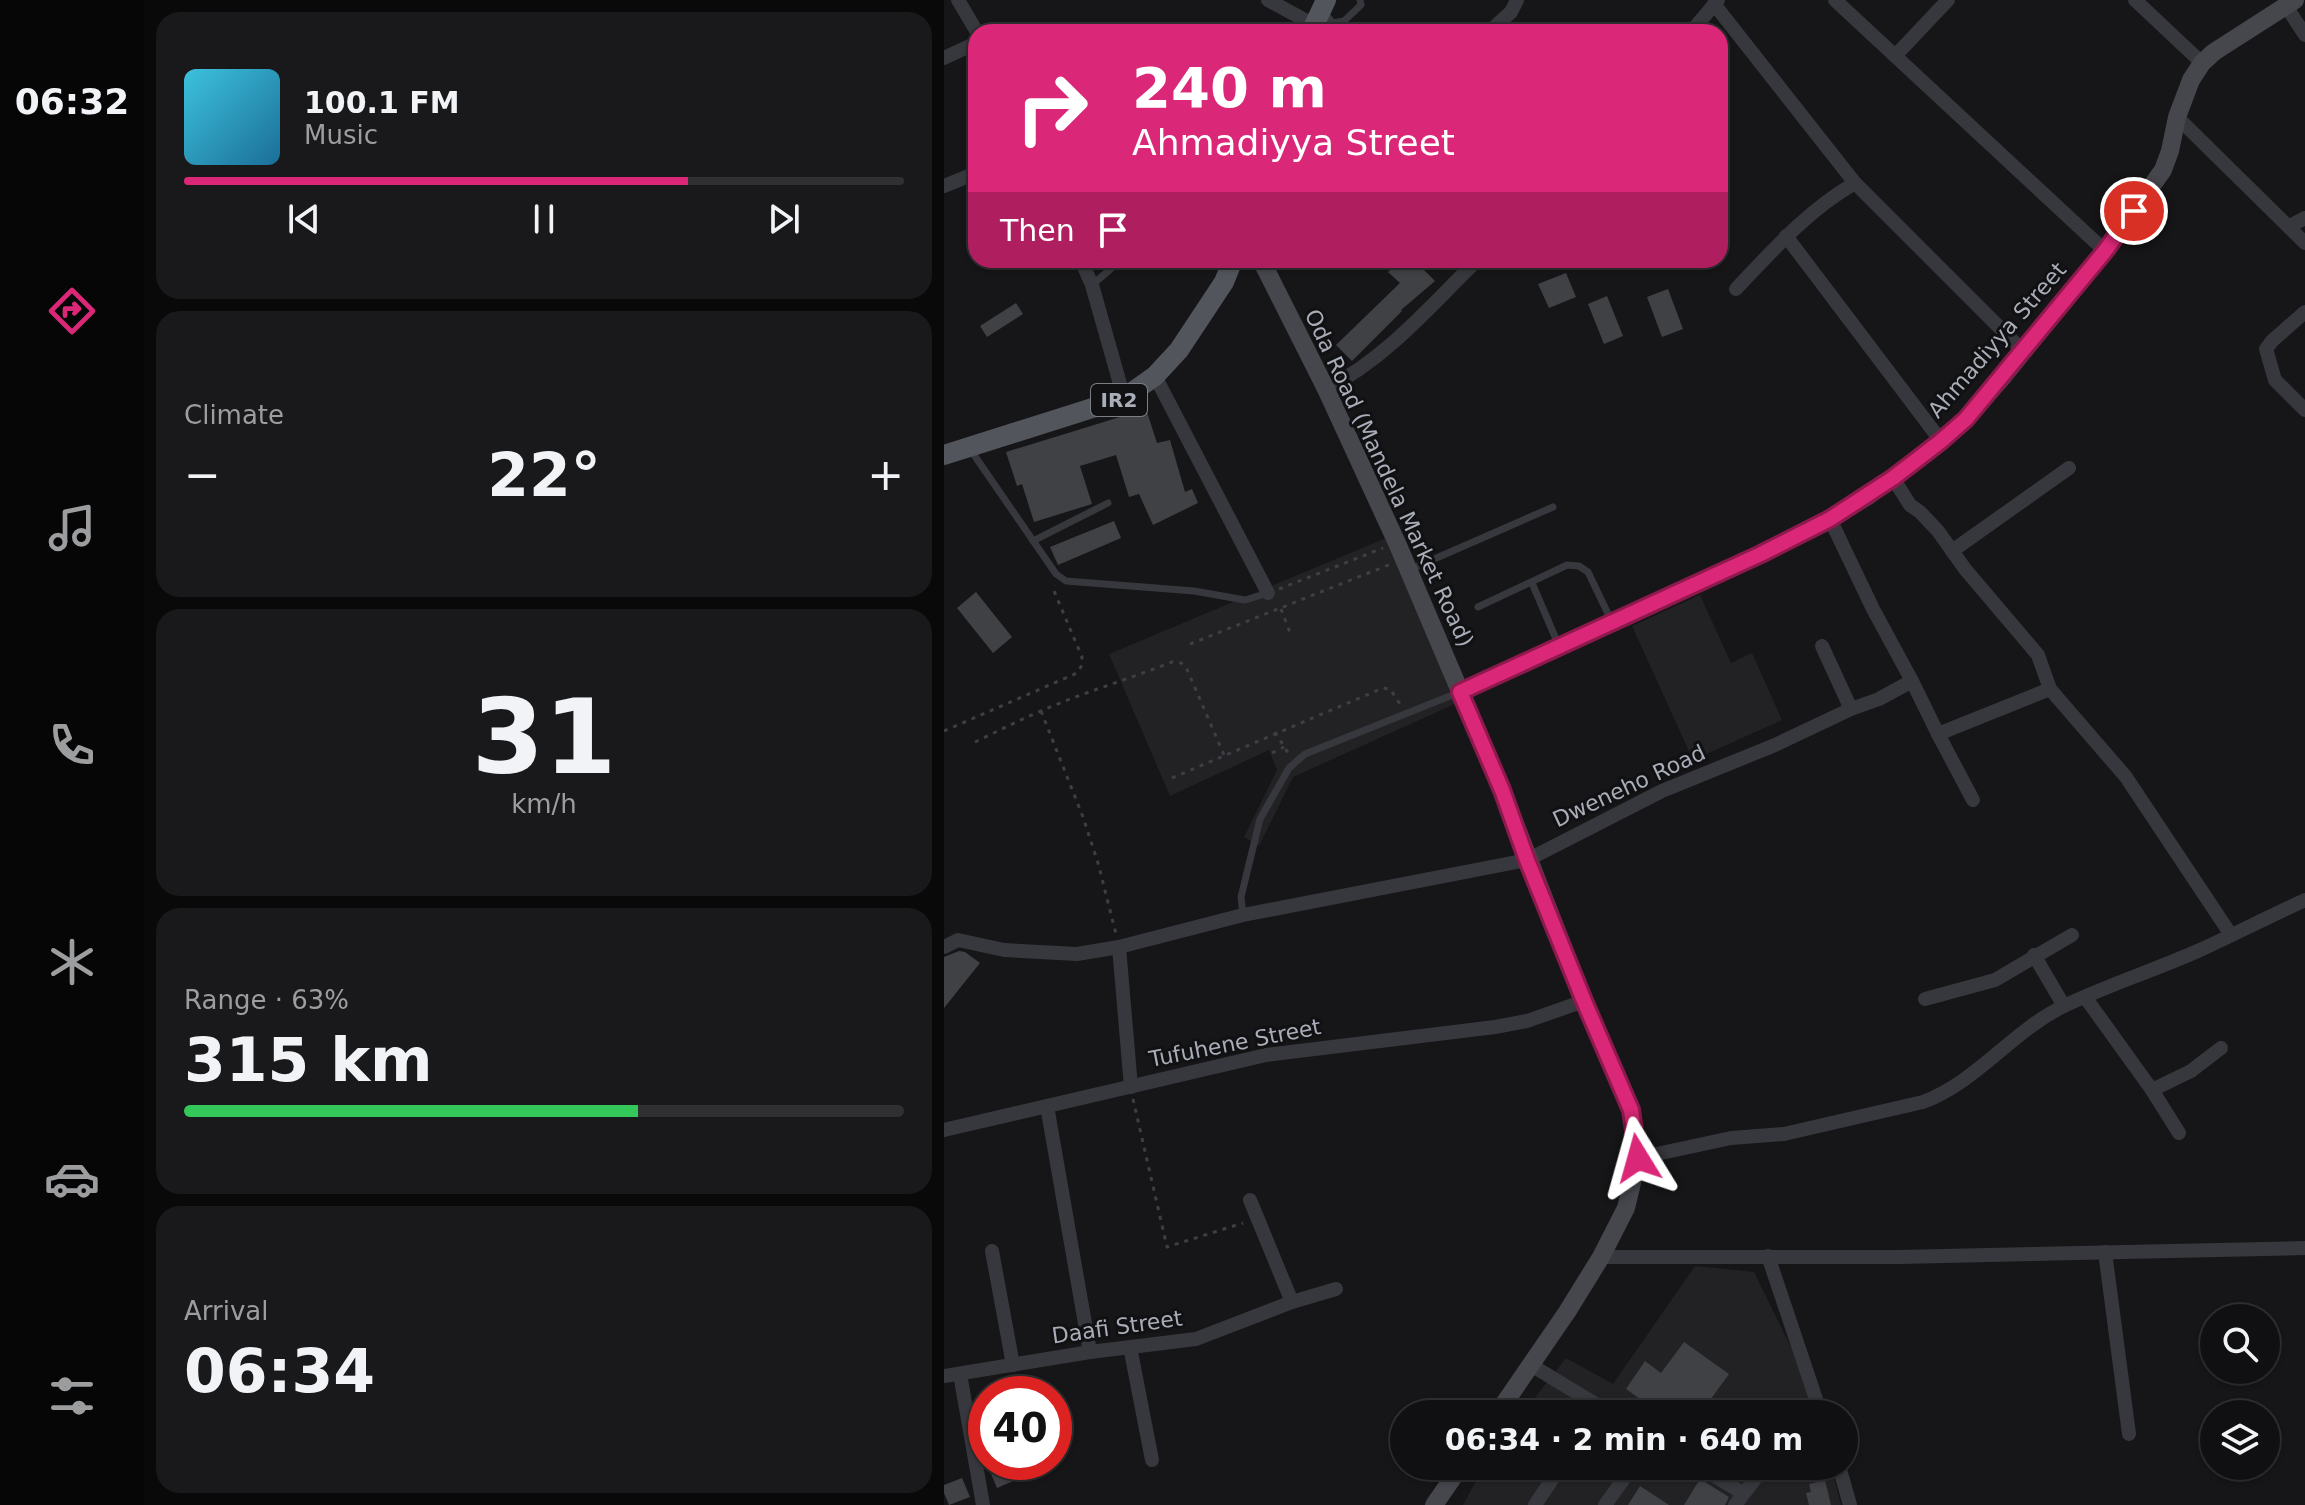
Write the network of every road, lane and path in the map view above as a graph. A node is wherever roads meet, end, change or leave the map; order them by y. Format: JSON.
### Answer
{"nodes":[{"id":1,"x":958,"y":0,"type":"edge"},
{"id":2,"x":1268,"y":0,"type":"edge"},
{"id":3,"x":1360,"y":0,"type":"edge"},
{"id":4,"x":1517,"y":0,"type":"edge"},
{"id":5,"x":1835,"y":0,"type":"edge"},
{"id":6,"x":1948,"y":0,"type":"edge"},
{"id":7,"x":2135,"y":0,"type":"edge"},
{"id":8,"x":1716,"y":2,"type":"edge"},
{"id":9,"x":2291,"y":3,"type":"edge"},
{"id":10,"x":1318,"y":16,"type":"edge"},
{"id":11,"x":972,"y":24,"type":"edge"},
{"id":12,"x":1498,"y":24,"type":"edge"},
{"id":13,"x":1698,"y":24,"type":"edge"},
{"id":14,"x":2305,"y":35,"type":"edge"},
{"id":15,"x":968,"y":47,"type":"edge"},
{"id":16,"x":1895,"y":56,"type":"junction"},
{"id":17,"x":944,"y":58,"type":"edge"},
{"id":18,"x":2202,"y":63,"type":"junction"},
{"id":19,"x":2177,"y":117,"type":"junction"},
{"id":20,"x":968,"y":176,"type":"edge"},
{"id":21,"x":1855,"y":183,"type":"junction"},
{"id":22,"x":944,"y":186,"type":"edge"},
{"id":23,"x":2305,"y":218,"type":"edge"},
{"id":24,"x":2290,"y":226,"type":"junction"},
{"id":25,"x":1786,"y":236,"type":"junction"},
{"id":26,"x":2305,"y":243,"type":"edge"},
{"id":27,"x":2105,"y":251,"type":"junction"},
{"id":28,"x":1085,"y":268,"type":"edge"},
{"id":29,"x":1112,"y":268,"type":"edge"},
{"id":30,"x":1230,"y":268,"type":"edge"},
{"id":31,"x":1265,"y":268,"type":"edge"},
{"id":32,"x":1469,"y":268,"type":"edge"},
{"id":33,"x":1092,"y":285,"type":"junction"},
{"id":34,"x":1736,"y":289,"type":"dead end"},
{"id":35,"x":2305,"y":312,"type":"edge"},
{"id":36,"x":2023,"y":351,"type":"junction"},
{"id":37,"x":1155,"y":376,"type":"junction"},
{"id":38,"x":1326,"y":389,"type":"junction"},
{"id":39,"x":1124,"y":398,"type":"junction"},
{"id":40,"x":2305,"y":410,"type":"edge"},
{"id":41,"x":1941,"y":441,"type":"junction"},
{"id":42,"x":969,"y":448,"type":"junction"},
{"id":43,"x":944,"y":455,"type":"edge"},
{"id":44,"x":2069,"y":468,"type":"dead end"},
{"id":45,"x":1893,"y":478,"type":"junction"},
{"id":46,"x":1108,"y":503,"type":"dead end"},
{"id":47,"x":1553,"y":507,"type":"dead end"},
{"id":48,"x":1830,"y":519,"type":"junction"},
{"id":49,"x":1033,"y":541,"type":"junction"},
{"id":50,"x":1952,"y":551,"type":"junction"},
{"id":51,"x":1402,"y":558,"type":"junction"},
{"id":52,"x":1056,"y":574,"type":"junction"},
{"id":53,"x":1532,"y":583,"type":"junction"},
{"id":54,"x":1268,"y":593,"type":"junction"},
{"id":55,"x":1478,"y":607,"type":"dead end"},
{"id":56,"x":1280,"y":608,"type":"junction"},
{"id":57,"x":1612,"y":622,"type":"junction"},
{"id":58,"x":1291,"y":635,"type":"dead end"},
{"id":59,"x":1190,"y":644,"type":"dead end"},
{"id":60,"x":1559,"y":646,"type":"junction"},
{"id":61,"x":1822,"y":646,"type":"dead end"},
{"id":62,"x":1912,"y":681,"type":"junction"},
{"id":63,"x":2050,"y":689,"type":"junction"},
{"id":64,"x":1460,"y":692,"type":"junction"},
{"id":65,"x":1851,"y":709,"type":"junction"},
{"id":66,"x":1041,"y":711,"type":"junction"},
{"id":67,"x":1404,"y":715,"type":"junction"},
{"id":68,"x":944,"y":731,"type":"edge"},
{"id":69,"x":1275,"y":732,"type":"junction"},
{"id":70,"x":1938,"y":734,"type":"junction"},
{"id":71,"x":975,"y":742,"type":"dead end"},
{"id":72,"x":1284,"y":747,"type":"junction"},
{"id":73,"x":1272,"y":753,"type":"dead end"},
{"id":74,"x":1224,"y":755,"type":"junction"},
{"id":75,"x":1295,"y":762,"type":"junction"},
{"id":76,"x":1172,"y":778,"type":"dead end"},
{"id":77,"x":1973,"y":800,"type":"dead end"},
{"id":78,"x":1527,"y":860,"type":"junction"},
{"id":79,"x":2305,"y":900,"type":"edge"},
{"id":80,"x":1243,"y":915,"type":"junction"},
{"id":81,"x":2072,"y":935,"type":"dead end"},
{"id":82,"x":2231,"y":935,"type":"junction"},
{"id":83,"x":944,"y":947,"type":"edge"},
{"id":84,"x":1119,"y":947,"type":"junction"},
{"id":85,"x":2034,"y":955,"type":"junction"},
{"id":86,"x":2085,"y":997,"type":"junction"},
{"id":87,"x":1925,"y":999,"type":"dead end"},
{"id":88,"x":1584,"y":1001,"type":"junction"},
{"id":89,"x":2064,"y":1006,"type":"junction"},
{"id":90,"x":2221,"y":1048,"type":"dead end"},
{"id":91,"x":1131,"y":1087,"type":"junction"},
{"id":92,"x":2152,"y":1090,"type":"junction"},
{"id":93,"x":1047,"y":1106,"type":"junction"},
{"id":94,"x":944,"y":1130,"type":"edge"},
{"id":95,"x":2179,"y":1133,"type":"dead end"},
{"id":96,"x":1638,"y":1158,"type":"junction"},
{"id":97,"x":1250,"y":1200,"type":"dead end"},
{"id":98,"x":1258,"y":1218,"type":"junction"},
{"id":99,"x":2305,"y":1248,"type":"edge"},
{"id":100,"x":992,"y":1251,"type":"dead end"},
{"id":101,"x":2105,"y":1252,"type":"junction"},
{"id":102,"x":1768,"y":1256,"type":"junction"},
{"id":103,"x":1601,"y":1257,"type":"junction"},
{"id":104,"x":1336,"y":1289,"type":"dead end"},
{"id":105,"x":1292,"y":1302,"type":"junction"},
{"id":106,"x":1130,"y":1347,"type":"junction"},
{"id":107,"x":1090,"y":1352,"type":"junction"},
{"id":108,"x":1013,"y":1365,"type":"junction"},
{"id":109,"x":1531,"y":1365,"type":"junction"},
{"id":110,"x":960,"y":1374,"type":"junction"},
{"id":111,"x":944,"y":1376,"type":"edge"},
{"id":112,"x":1512,"y":1400,"type":"edge"},
{"id":113,"x":1586,"y":1400,"type":"edge"},
{"id":114,"x":1816,"y":1400,"type":"edge"},
{"id":115,"x":2129,"y":1434,"type":"dead end"},
{"id":116,"x":1152,"y":1460,"type":"dead end"},
{"id":117,"x":1451,"y":1480,"type":"edge"},
{"id":118,"x":1552,"y":1480,"type":"edge"},
{"id":119,"x":1623,"y":1480,"type":"edge"},
{"id":120,"x":1715,"y":1480,"type":"edge"},
{"id":121,"x":1754,"y":1480,"type":"edge"},
{"id":122,"x":1843,"y":1480,"type":"edge"},
{"id":123,"x":1739,"y":1499,"type":"edge"},
{"id":124,"x":983,"y":1505,"type":"edge"},
{"id":125,"x":1434,"y":1505,"type":"edge"},
{"id":126,"x":1535,"y":1505,"type":"edge"},
{"id":127,"x":1605,"y":1505,"type":"edge"},
{"id":128,"x":1850,"y":1505,"type":"edge"}],
"edges":[{"from":1,"to":11,"type":"street"},
{"from":2,"to":10,"type":"street"},
{"from":3,"to":10,"type":"lane"},
{"from":4,"to":12,"type":"street"},
{"from":5,"to":16,"type":"street"},
{"from":6,"to":16,"type":"street"},
{"from":7,"to":18,"type":"street"},
{"from":8,"to":13,"type":"street"},
{"from":8,"to":21,"type":"street"},
{"from":9,"to":14,"type":"street"},
{"from":9,"to":18,"type":"street","name":"Ahmadiyya Street"},
{"from":15,"to":17,"type":"street"},
{"from":16,"to":27,"type":"street"},
{"from":18,"to":19,"type":"street","name":"Ahmadiyya Street"},
{"from":19,"to":24,"type":"street"},
{"from":19,"to":27,"type":"street","name":"Ahmadiyya Street"},
{"from":20,"to":22,"type":"street"},
{"from":21,"to":25,"type":"street"},
{"from":21,"to":36,"type":"street"},
{"from":23,"to":24,"type":"street"},
{"from":24,"to":26,"type":"street"},
{"from":25,"to":34,"type":"street"},
{"from":25,"to":41,"type":"street"},
{"from":27,"to":36,"type":"street","name":"Ahmadiyya Street"},
{"from":28,"to":33,"type":"street"},
{"from":29,"to":33,"type":"lane"},
{"from":30,"to":37,"type":"main road","number":"IR2"},
{"from":31,"to":38,"type":"street","name":"Oda Road (Mandela Market Road)"},
{"from":32,"to":38,"type":"street"},
{"from":33,"to":39,"type":"street"},
{"from":35,"to":40,"type":"street"},
{"from":36,"to":41,"type":"street","name":"Ahmadiyya Street"},
{"from":37,"to":39,"type":"main road","number":"IR2"},
{"from":37,"to":54,"type":"street"},
{"from":38,"to":51,"type":"street","name":"Oda Road (Mandela Market Road)"},
{"from":39,"to":42,"type":"main road","number":"IR2"},
{"from":41,"to":45,"type":"street","name":"Ahmadiyya Street"},
{"from":42,"to":43,"type":"main road","number":"IR2"},
{"from":42,"to":49,"type":"lane"},
{"from":44,"to":50,"type":"street"},
{"from":45,"to":48,"type":"street","name":"Ahmadiyya Street"},
{"from":45,"to":50,"type":"street"},
{"from":46,"to":49,"type":"lane"},
{"from":47,"to":51,"type":"lane"},
{"from":48,"to":57,"type":"street","name":"Ahmadiyya Street"},
{"from":48,"to":62,"type":"street"},
{"from":49,"to":52,"type":"lane"},
{"from":50,"to":63,"type":"street"},
{"from":51,"to":54,"type":"path"},
{"from":51,"to":56,"type":"path"},
{"from":51,"to":64,"type":"street","name":"Oda Road (Mandela Market Road)"},
{"from":52,"to":54,"type":"lane"},
{"from":52,"to":68,"type":"path"},
{"from":53,"to":55,"type":"lane"},
{"from":53,"to":57,"type":"lane"},
{"from":53,"to":60,"type":"lane"},
{"from":56,"to":58,"type":"path"},
{"from":56,"to":59,"type":"path"},
{"from":57,"to":60,"type":"street","name":"Ahmadiyya Street"},
{"from":60,"to":64,"type":"street","name":"Ahmadiyya Street"},
{"from":61,"to":65,"type":"street"},
{"from":62,"to":65,"type":"street","name":"Dweneho Road"},
{"from":62,"to":70,"type":"street"},
{"from":63,"to":70,"type":"street"},
{"from":63,"to":82,"type":"street"},
{"from":64,"to":67,"type":"lane"},
{"from":64,"to":78,"type":"street","name":"Oda Road (Mandela Market Road)"},
{"from":65,"to":78,"type":"street","name":"Dweneho Road"},
{"from":66,"to":71,"type":"path"},
{"from":66,"to":74,"type":"path"},
{"from":66,"to":84,"type":"path"},
{"from":67,"to":69,"type":"path"},
{"from":67,"to":75,"type":"lane"},
{"from":69,"to":72,"type":"path"},
{"from":69,"to":74,"type":"path"},
{"from":70,"to":77,"type":"street"},
{"from":72,"to":73,"type":"path"},
{"from":72,"to":75,"type":"path"},
{"from":74,"to":76,"type":"path"},
{"from":75,"to":80,"type":"lane"},
{"from":78,"to":80,"type":"street","name":"Dweneho Road"},
{"from":78,"to":88,"type":"street","name":"Oda Road (Mandela Market Road)"},
{"from":79,"to":82,"type":"street"},
{"from":80,"to":84,"type":"street","name":"Dweneho Road"},
{"from":81,"to":85,"type":"street"},
{"from":82,"to":86,"type":"street"},
{"from":83,"to":84,"type":"street","name":"Dweneho Road"},
{"from":84,"to":91,"type":"street"},
{"from":85,"to":87,"type":"street"},
{"from":85,"to":89,"type":"street"},
{"from":86,"to":89,"type":"street"},
{"from":86,"to":92,"type":"street"},
{"from":88,"to":91,"type":"street","name":"Tufuhene Street"},
{"from":88,"to":96,"type":"street","name":"Oda Road (Mandela Market Road)"},
{"from":89,"to":96,"type":"street"},
{"from":90,"to":92,"type":"street"},
{"from":91,"to":93,"type":"street","name":"Tufuhene Street"},
{"from":91,"to":98,"type":"path"},
{"from":92,"to":95,"type":"street"},
{"from":93,"to":94,"type":"street","name":"Tufuhene Street"},
{"from":93,"to":107,"type":"street"},
{"from":96,"to":103,"type":"street","name":"Oda Road (Mandela Market Road)"},
{"from":97,"to":98,"type":"street"},
{"from":98,"to":105,"type":"street"},
{"from":99,"to":101,"type":"street"},
{"from":100,"to":108,"type":"street"},
{"from":101,"to":102,"type":"street"},
{"from":101,"to":115,"type":"street"},
{"from":102,"to":103,"type":"street"},
{"from":102,"to":114,"type":"street"},
{"from":103,"to":109,"type":"street","name":"Oda Road (Mandela Market Road)"},
{"from":104,"to":105,"type":"street","name":"Daafi Street"},
{"from":105,"to":106,"type":"street","name":"Daafi Street"},
{"from":106,"to":107,"type":"street","name":"Daafi Street"},
{"from":106,"to":116,"type":"street"},
{"from":107,"to":108,"type":"street","name":"Daafi Street"},
{"from":108,"to":110,"type":"street","name":"Daafi Street"},
{"from":109,"to":112,"type":"street","name":"Oda Road (Mandela Market Road)"},
{"from":109,"to":113,"type":"street"},
{"from":110,"to":111,"type":"street","name":"Daafi Street"},
{"from":110,"to":124,"type":"street"},
{"from":117,"to":125,"type":"street"},
{"from":118,"to":126,"type":"street"},
{"from":119,"to":127,"type":"street"},
{"from":120,"to":123,"type":"street"},
{"from":121,"to":123,"type":"street"},
{"from":122,"to":128,"type":"street"}]}
